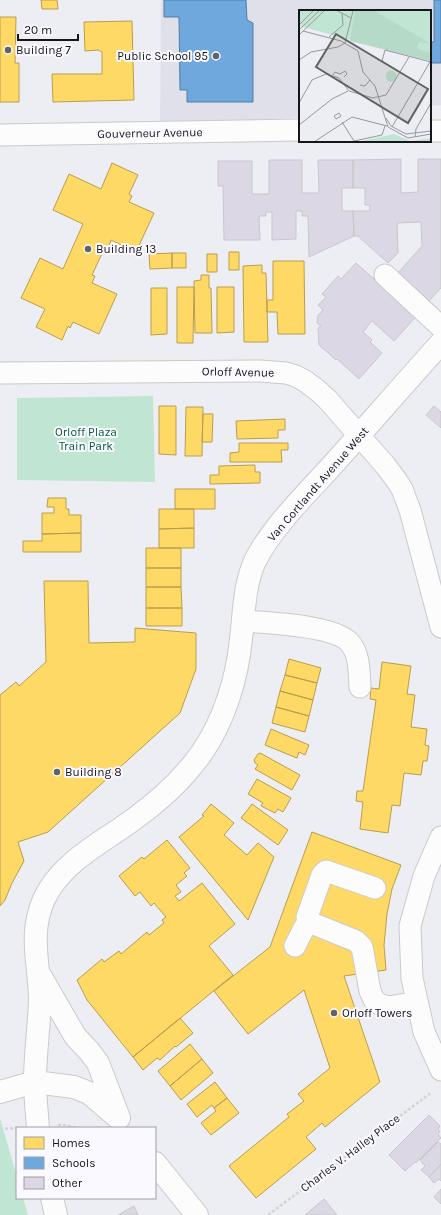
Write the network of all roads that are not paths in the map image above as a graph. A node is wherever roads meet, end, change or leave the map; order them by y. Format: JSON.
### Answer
{"nodes":[{"id":1,"x":299,"y":130,"type":"edge"},
{"id":2,"x":431,"y":130,"type":"edge"},
{"id":3,"x":441,"y":131,"type":"edge"},
{"id":4,"x":0,"y":135,"type":"edge"},
{"id":5,"x":384,"y":275,"type":"dead end"},
{"id":6,"x":441,"y":327,"type":"edge"},
{"id":7,"x":441,"y":343,"type":"edge"},
{"id":8,"x":0,"y":373,"type":"edge"},
{"id":9,"x":359,"y":435,"type":"junction"},
{"id":10,"x":244,"y":621,"type":"junction"},
{"id":11,"x":441,"y":627,"type":"edge"},
{"id":12,"x":360,"y":687,"type":"dead end"},
{"id":13,"x":441,"y":838,"type":"edge"},
{"id":14,"x":376,"y":888,"type":"dead end"},
{"id":15,"x":309,"y":922,"type":"junction"},
{"id":16,"x":295,"y":946,"type":"dead end"},
{"id":17,"x":37,"y":971,"type":"junction"},
{"id":18,"x":417,"y":1002,"type":"junction"},
{"id":19,"x":441,"y":1070,"type":"edge"},
{"id":20,"x":35,"y":1082,"type":"junction"},
{"id":21,"x":0,"y":1092,"type":"edge"},
{"id":22,"x":123,"y":1123,"type":"edge"},
{"id":23,"x":38,"y":1127,"type":"edge"},
{"id":24,"x":156,"y":1164,"type":"edge"},
{"id":25,"x":52,"y":1199,"type":"edge"},
{"id":26,"x":56,"y":1215,"type":"edge"},
{"id":27,"x":197,"y":1215,"type":"edge"}],
"edges":[{"from":1,"to":4,"type":"street","name":"Gouverneur Avenue"},
{"from":2,"to":3,"type":"street"},
{"from":5,"to":6,"type":"street"},
{"from":7,"to":9,"type":"main road","name":"Van Cortlandt Avenue West"},
{"from":8,"to":9,"type":"street","name":"Orloff Avenue"},
{"from":9,"to":10,"type":"main road","name":"Van Cortlandt Avenue West"},
{"from":9,"to":11,"type":"street","name":"Orloff Avenue"},
{"from":10,"to":12,"type":"street"},
{"from":10,"to":17,"type":"main road","name":"Van Cortlandt Avenue West"},
{"from":13,"to":18,"type":"street"},
{"from":14,"to":15,"type":"street"},
{"from":15,"to":16,"type":"street"},
{"from":15,"to":18,"type":"street"},
{"from":17,"to":20,"type":"main road","name":"Van Cortlandt Avenue West"},
{"from":17,"to":22,"type":"main road"},
{"from":18,"to":19,"type":"street"},
{"from":20,"to":21,"type":"main road"},
{"from":20,"to":22,"type":"main road"},
{"from":20,"to":23,"type":"main road","name":"Van Cortlandt Avenue West"},
{"from":24,"to":27,"type":"main road"},
{"from":25,"to":26,"type":"main road"}]}
